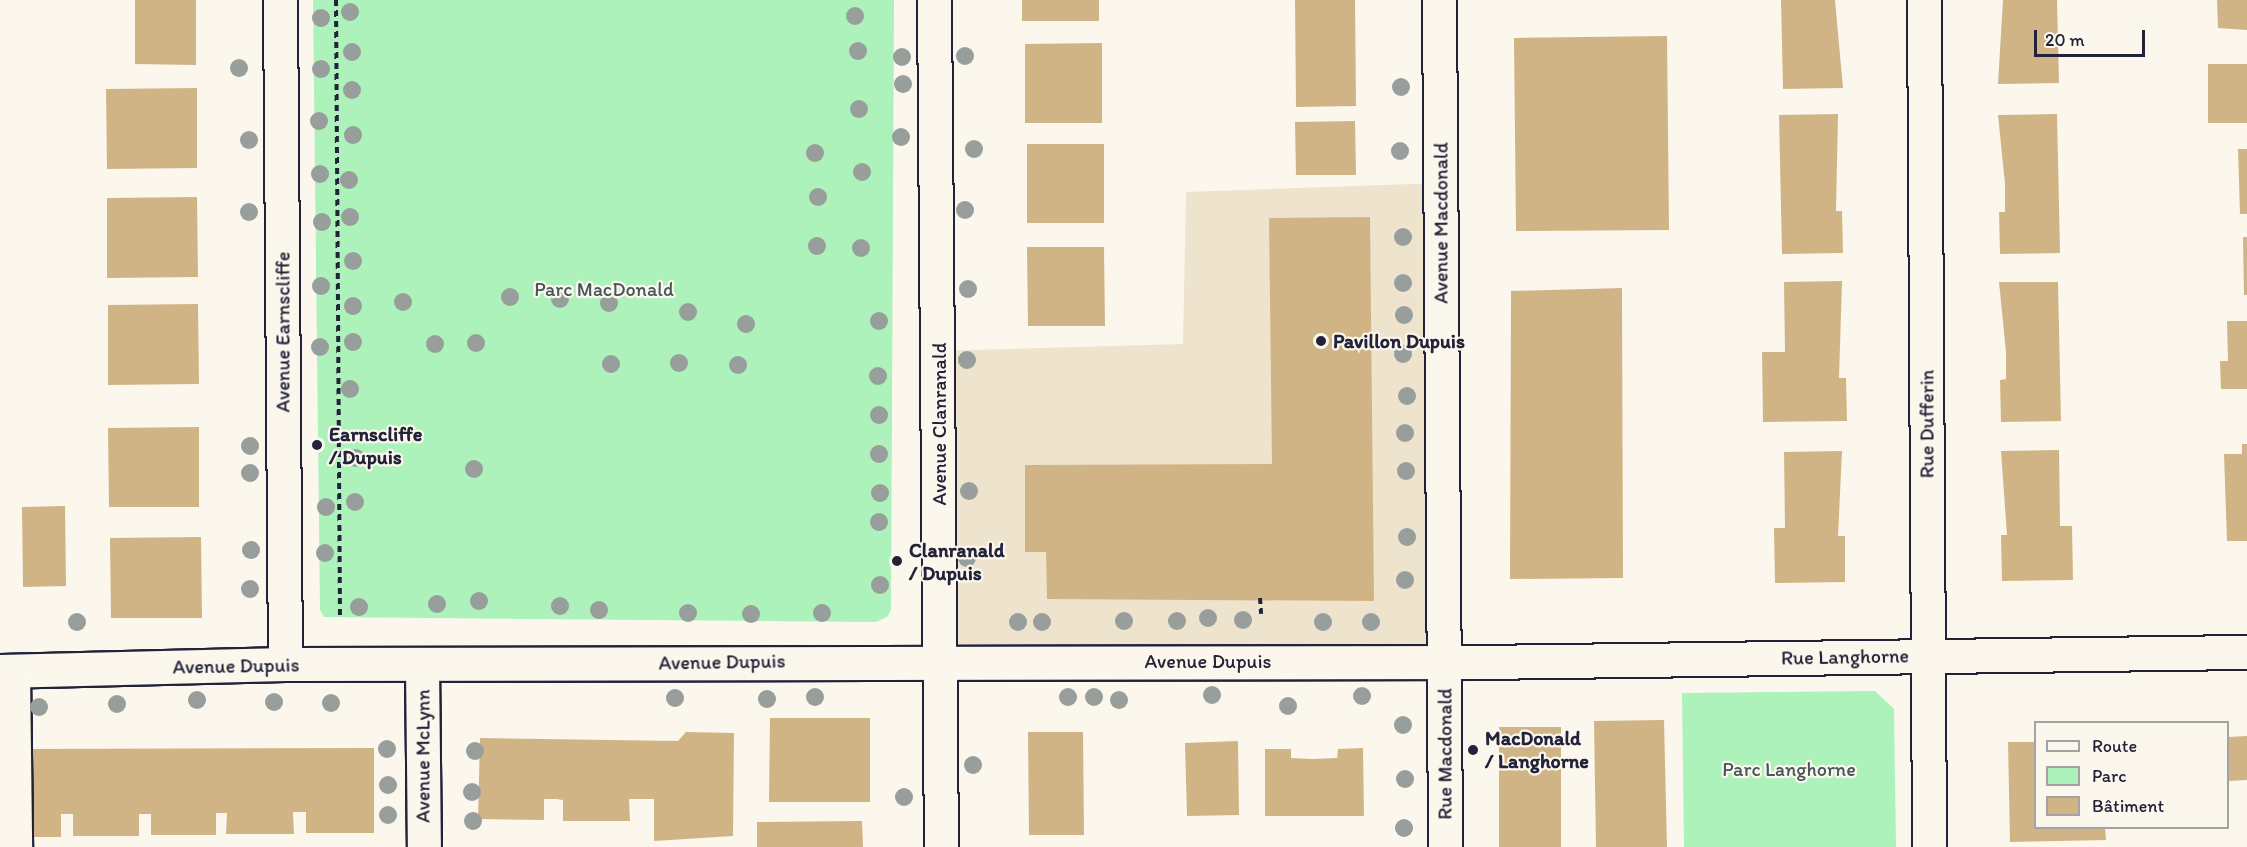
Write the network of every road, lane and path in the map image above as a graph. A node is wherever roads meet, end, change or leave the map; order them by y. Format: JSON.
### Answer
{"nodes":[{"id":1,"x":280,"y":0,"type":"edge"},
{"id":2,"x":336,"y":0,"type":"edge"},
{"id":3,"x":934,"y":0,"type":"edge"},
{"id":4,"x":1439,"y":0,"type":"edge"},
{"id":5,"x":1924,"y":0,"type":"edge"},
{"id":6,"x":1260,"y":598,"type":"dead end"},
{"id":7,"x":1261,"y":614,"type":"dead end"},
{"id":8,"x":340,"y":615,"type":"dead end"},
{"id":9,"x":2247,"y":652,"type":"edge"},
{"id":10,"x":1929,"y":655,"type":"junction"},
{"id":11,"x":939,"y":660,"type":"junction"},
{"id":12,"x":1444,"y":661,"type":"junction"},
{"id":13,"x":285,"y":664,"type":"junction"},
{"id":14,"x":422,"y":665,"type":"junction"},
{"id":15,"x":6,"y":671,"type":"edge"},
{"id":16,"x":15,"y":847,"type":"edge"},
{"id":17,"x":423,"y":847,"type":"edge"},
{"id":18,"x":941,"y":847,"type":"edge"},
{"id":19,"x":1445,"y":847,"type":"edge"},
{"id":20,"x":1929,"y":847,"type":"edge"}],
"edges":[{"from":1,"to":13,"type":"street","name":"Avenue Earnscliffe"},
{"from":2,"to":8,"type":"path"},
{"from":3,"to":11,"type":"street","name":"Avenue Clanranald"},
{"from":4,"to":12,"type":"street","name":"Avenue Macdonald"},
{"from":5,"to":10,"type":"street","name":"Rue Dufferin"},
{"from":6,"to":7,"type":"path"},
{"from":9,"to":10,"type":"street","name":"Rue Langhorne"},
{"from":10,"to":12,"type":"street","name":"Rue Langhorne"},
{"from":10,"to":20,"type":"street","name":"Rue Dufferin"},
{"from":11,"to":12,"type":"street","name":"Avenue Dupuis"},
{"from":11,"to":14,"type":"street","name":"Avenue Dupuis"},
{"from":11,"to":18,"type":"street","name":"Avenue Clanranald"},
{"from":12,"to":19,"type":"street","name":"Rue Macdonald"},
{"from":13,"to":14,"type":"street","name":"Avenue Dupuis"},
{"from":13,"to":15,"type":"street","name":"Avenue Dupuis"},
{"from":14,"to":17,"type":"street","name":"Avenue McLynn"},
{"from":15,"to":16,"type":"street"}]}
